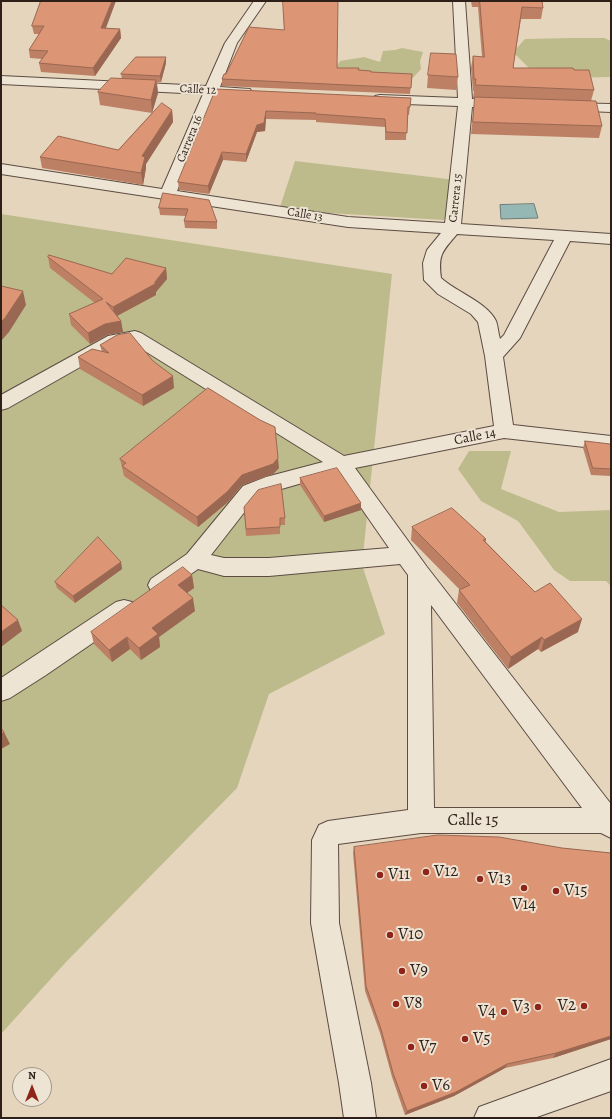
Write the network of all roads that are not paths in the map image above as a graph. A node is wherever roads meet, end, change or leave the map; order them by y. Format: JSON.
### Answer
{"nodes":[{"id":1,"x":260,"y":1,"type":"edge"},
{"id":2,"x":459,"y":1,"type":"edge"},
{"id":3,"x":1,"y":80,"type":"edge"},
{"id":4,"x":210,"y":91,"type":"junction"},
{"id":5,"x":258,"y":93,"type":"edge"},
{"id":6,"x":370,"y":98,"type":"edge"},
{"id":7,"x":465,"y":103,"type":"junction"},
{"id":8,"x":519,"y":105,"type":"edge"},
{"id":9,"x":557,"y":106,"type":"edge"},
{"id":10,"x":611,"y":108,"type":"edge"},
{"id":11,"x":1,"y":169,"type":"edge"},
{"id":12,"x":168,"y":194,"type":"junction"},
{"id":13,"x":453,"y":229,"type":"junction"},
{"id":14,"x":564,"y":237,"type":"junction"},
{"id":15,"x":611,"y":239,"type":"edge"},
{"id":16,"x":494,"y":356,"type":"junction"},
{"id":17,"x":1,"y":403,"type":"edge"},
{"id":18,"x":504,"y":431,"type":"junction"},
{"id":19,"x":611,"y":443,"type":"edge"},
{"id":20,"x":341,"y":464,"type":"junction"},
{"id":21,"x":195,"y":560,"type":"junction"},
{"id":22,"x":412,"y":564,"type":"junction"},
{"id":23,"x":1,"y":691,"type":"edge"},
{"id":24,"x":422,"y":821,"type":"junction"},
{"id":25,"x":610,"y":822,"type":"edge"},
{"id":26,"x":611,"y":1074,"type":"edge"},
{"id":27,"x":360,"y":1118,"type":"edge"},
{"id":28,"x":490,"y":1118,"type":"edge"}],
"edges":[{"from":1,"to":4,"type":"street","name":"Carrera 16"},
{"from":2,"to":7,"type":"street","name":"Carrera 15"},
{"from":3,"to":4,"type":"street","name":"Calle 12"},
{"from":4,"to":5,"type":"street","name":"Calle 12"},
{"from":4,"to":12,"type":"street","name":"Carrera 16"},
{"from":6,"to":7,"type":"street"},
{"from":7,"to":8,"type":"street"},
{"from":7,"to":13,"type":"street","name":"Carrera 15"},
{"from":9,"to":10,"type":"street"},
{"from":11,"to":12,"type":"street","name":"Calle 13"},
{"from":12,"to":13,"type":"street","name":"Calle 13"},
{"from":13,"to":14,"type":"street","name":"Calle 13"},
{"from":13,"to":16,"type":"street","name":"Carrera 15"},
{"from":14,"to":15,"type":"street","name":"Calle 13"},
{"from":14,"to":16,"type":"street"},
{"from":16,"to":18,"type":"street","name":"Carrera 15"},
{"from":17,"to":20,"type":"street"},
{"from":18,"to":19,"type":"street","name":"Calle 14"},
{"from":18,"to":20,"type":"street","name":"Calle 14"},
{"from":20,"to":21,"type":"street","name":"Calle 14"},
{"from":20,"to":22,"type":"street"},
{"from":21,"to":22,"type":"street"},
{"from":21,"to":23,"type":"street","name":"Calle 14"},
{"from":22,"to":24,"type":"street"},
{"from":22,"to":25,"type":"street"},
{"from":24,"to":25,"type":"street","name":"Calle 15"},
{"from":24,"to":27,"type":"street","name":"Calle 15"},
{"from":26,"to":28,"type":"street"}]}
